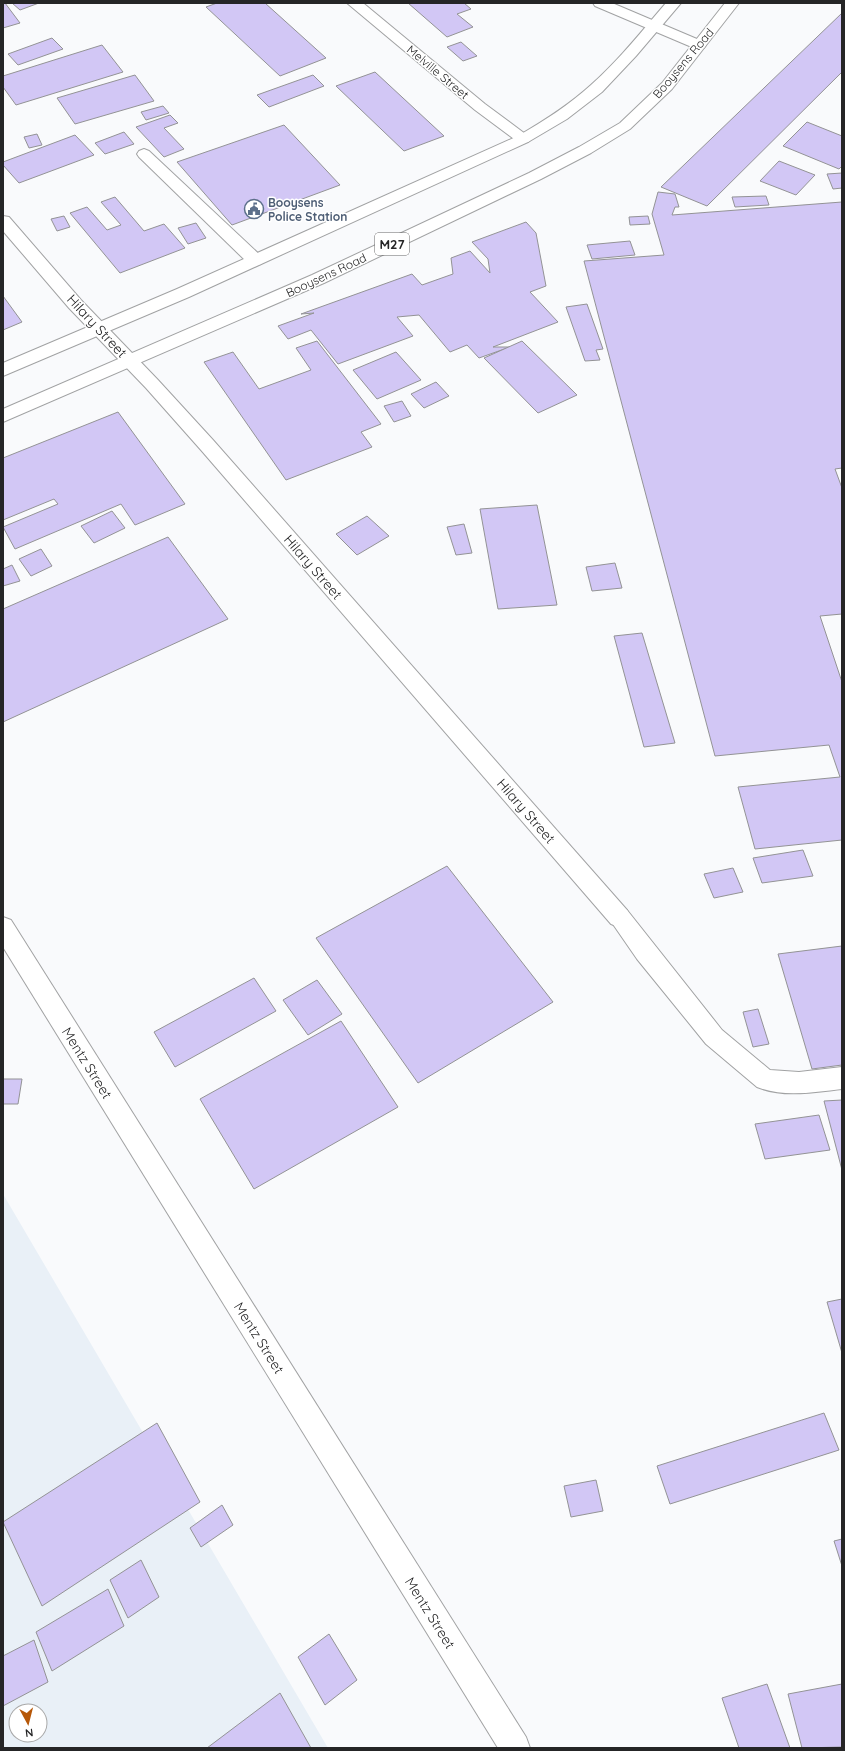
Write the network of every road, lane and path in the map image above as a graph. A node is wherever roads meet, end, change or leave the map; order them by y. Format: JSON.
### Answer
{"nodes":[{"id":1,"x":354,"y":3,"type":"edge"},
{"id":2,"x":600,"y":3,"type":"edge"},
{"id":3,"x":674,"y":3,"type":"edge"},
{"id":4,"x":732,"y":3,"type":"edge"},
{"id":5,"x":654,"y":26,"type":"junction"},
{"id":6,"x":699,"y":45,"type":"junction"},
{"id":7,"x":523,"y":139,"type":"junction"},
{"id":8,"x":144,"y":154,"type":"dead end"},
{"id":9,"x":4,"y":225,"type":"edge"},
{"id":10,"x":256,"y":260,"type":"junction"},
{"id":11,"x":99,"y":328,"type":"junction"},
{"id":12,"x":130,"y":362,"type":"junction"},
{"id":13,"x":3,"y":370,"type":"edge"},
{"id":14,"x":3,"y":416,"type":"edge"},
{"id":15,"x":619,"y":917,"type":"joint"},
{"id":16,"x":3,"y":927,"type":"edge"},
{"id":17,"x":842,"y":1078,"type":"edge"},
{"id":18,"x":515,"y":1748,"type":"edge"}],
"edges":[{"from":1,"to":7,"type":"street","name":"Melville Street"},
{"from":2,"to":5,"type":"street"},
{"from":3,"to":5,"type":"street"},
{"from":4,"to":6,"type":"street","name":"Booysens Road","number":"M27"},
{"from":5,"to":6,"type":"street"},
{"from":5,"to":7,"type":"street"},
{"from":6,"to":12,"type":"street","name":"Booysens Road","number":"M27"},
{"from":7,"to":10,"type":"street"},
{"from":8,"to":10,"type":"lane"},
{"from":9,"to":11,"type":"street","name":"Hilary Street"},
{"from":10,"to":11,"type":"street"},
{"from":11,"to":12,"type":"street","name":"Hilary Street"},
{"from":11,"to":13,"type":"street"},
{"from":12,"to":14,"type":"street","name":"Booysens Road","number":"M27"},
{"from":12,"to":15,"type":"street","name":"Hilary Street"},
{"from":15,"to":17,"type":"lane"},
{"from":16,"to":18,"type":"street","name":"Mentz Street"}]}
